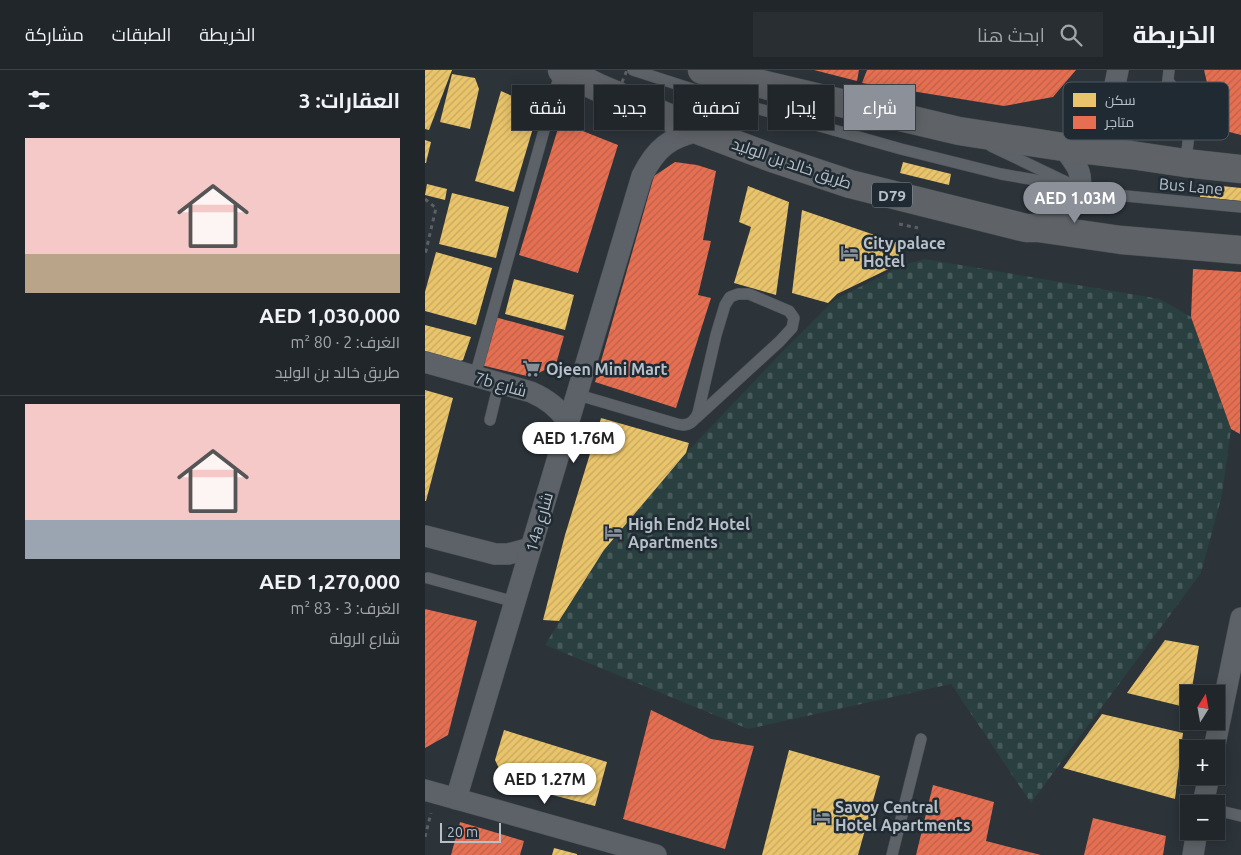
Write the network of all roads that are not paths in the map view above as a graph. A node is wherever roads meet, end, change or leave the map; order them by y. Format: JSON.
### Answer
{"nodes":[{"id":1,"x":561,"y":70,"type":"edge"},
{"id":2,"x":633,"y":70,"type":"edge"},
{"id":3,"x":714,"y":71,"type":"edge"},
{"id":4,"x":700,"y":131,"type":"junction"},
{"id":5,"x":959,"y":131,"type":"junction"},
{"id":6,"x":1103,"y":140,"type":"edge"},
{"id":7,"x":1188,"y":140,"type":"edge"},
{"id":8,"x":1063,"y":147,"type":"junction"},
{"id":9,"x":1101,"y":152,"type":"junction"},
{"id":10,"x":1185,"y":163,"type":"junction"},
{"id":11,"x":1241,"y":169,"type":"edge"},
{"id":12,"x":1079,"y":188,"type":"junction"},
{"id":13,"x":1241,"y":206,"type":"edge"},
{"id":14,"x":1037,"y":228,"type":"junction"},
{"id":15,"x":1241,"y":250,"type":"edge"},
{"id":16,"x":425,"y":362,"type":"edge"},
{"id":17,"x":475,"y":376,"type":"junction"},
{"id":18,"x":499,"y":383,"type":"junction"},
{"id":19,"x":575,"y":394,"type":"junction"},
{"id":20,"x":695,"y":418,"type":"junction"},
{"id":21,"x":490,"y":420,"type":"dead end"},
{"id":22,"x":567,"y":422,"type":"junction"},
{"id":23,"x":425,"y":536,"type":"edge"},
{"id":24,"x":531,"y":548,"type":"junction"},
{"id":25,"x":428,"y":578,"type":"dead end"},
{"id":26,"x":515,"y":602,"type":"junction"},
{"id":27,"x":1241,"y":618,"type":"edge"},
{"id":28,"x":1237,"y":659,"type":"edge"},
{"id":29,"x":921,"y":739,"type":"dead end"},
{"id":30,"x":1216,"y":740,"type":"edge"},
{"id":31,"x":425,"y":790,"type":"edge"},
{"id":32,"x":456,"y":799,"type":"junction"},
{"id":33,"x":1225,"y":812,"type":"edge"},
{"id":34,"x":1241,"y":816,"type":"edge"},
{"id":35,"x":1196,"y":840,"type":"edge"},
{"id":36,"x":656,"y":855,"type":"edge"},
{"id":37,"x":892,"y":855,"type":"edge"},
{"id":38,"x":1193,"y":855,"type":"edge"}],
"edges":[{"from":1,"to":4,"type":"main road","name":"طريق خالد بن الوليد","number":"D79"},
{"from":1,"to":17,"type":"lane"},
{"from":2,"to":12,"type":"lane","name":"Bus Lane"},
{"from":3,"to":5,"type":"main road"},
{"from":4,"to":14,"type":"main road","name":"طريق خالد بن الوليد","number":"D79"},
{"from":4,"to":19,"type":"street","name":"14a شارع"},
{"from":5,"to":8,"type":"main road"},
{"from":5,"to":12,"type":"lane"},
{"from":6,"to":9,"type":"street"},
{"from":7,"to":10,"type":"lane"},
{"from":8,"to":9,"type":"main road"},
{"from":8,"to":12,"type":"street"},
{"from":9,"to":10,"type":"main road"},
{"from":10,"to":11,"type":"main road"},
{"from":12,"to":13,"type":"lane","name":"Bus Lane"},
{"from":12,"to":14,"type":"street"},
{"from":14,"to":15,"type":"main road","name":"طريق خالد بن الوليد","number":"D79"},
{"from":16,"to":17,"type":"street","name":"7b شارع"},
{"from":17,"to":18,"type":"street","name":"7b شارع"},
{"from":18,"to":21,"type":"lane"},
{"from":18,"to":22,"type":"street","name":"7b شارع"},
{"from":19,"to":20,"type":"lane"},
{"from":19,"to":22,"type":"street","name":"14a شارع"},
{"from":20,"to":20,"type":"lane"},
{"from":22,"to":24,"type":"street","name":"14a شارع"},
{"from":23,"to":24,"type":"street"},
{"from":24,"to":26,"type":"street","name":"14a شارع"},
{"from":25,"to":26,"type":"lane"},
{"from":26,"to":32,"type":"street","name":"14a شارع"},
{"from":27,"to":28,"type":"street"},
{"from":28,"to":30,"type":"street"},
{"from":29,"to":37,"type":"lane"},
{"from":31,"to":32,"type":"street"},
{"from":32,"to":36,"type":"street"},
{"from":33,"to":34,"type":"lane"},
{"from":35,"to":38,"type":"street"}]}
